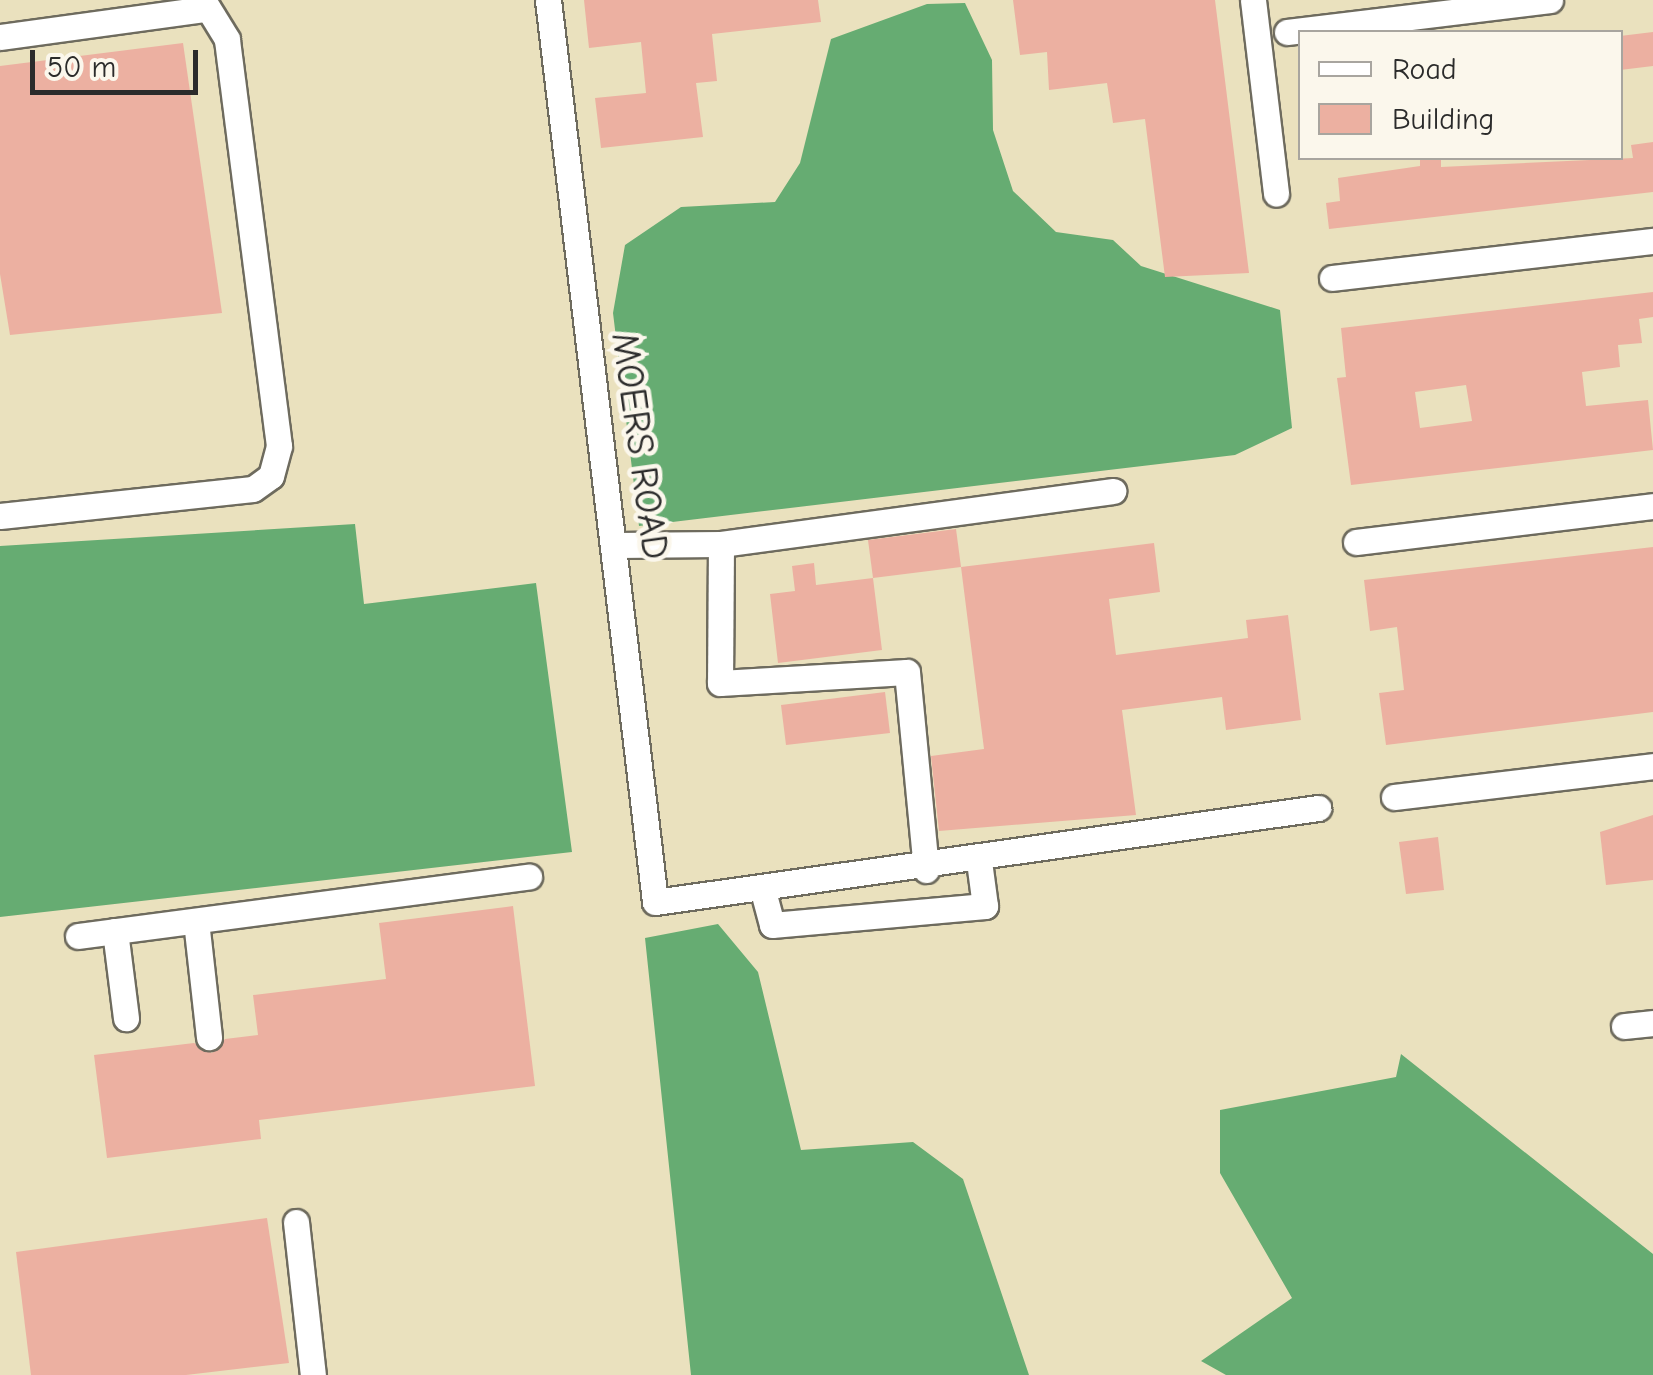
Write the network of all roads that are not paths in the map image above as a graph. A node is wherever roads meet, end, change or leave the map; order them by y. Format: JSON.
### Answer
{"nodes":[{"id":1,"x":548,"y":0,"type":"edge"},
{"id":2,"x":1254,"y":0,"type":"edge"},
{"id":3,"x":1550,"y":0,"type":"edge"},
{"id":4,"x":203,"y":4,"type":"edge"},
{"id":5,"x":1303,"y":30,"type":"edge"},
{"id":6,"x":1298,"y":31,"type":"edge"},
{"id":7,"x":1287,"y":32,"type":"dead end"},
{"id":8,"x":0,"y":36,"type":"edge"},
{"id":9,"x":1276,"y":194,"type":"dead end"},
{"id":10,"x":1653,"y":241,"type":"edge"},
{"id":11,"x":1332,"y":278,"type":"dead end"},
{"id":12,"x":1113,"y":491,"type":"dead end"},
{"id":13,"x":1653,"y":506,"type":"edge"},
{"id":14,"x":0,"y":516,"type":"edge"},
{"id":15,"x":1356,"y":542,"type":"dead end"},
{"id":16,"x":721,"y":544,"type":"junction"},
{"id":17,"x":616,"y":545,"type":"junction"},
{"id":18,"x":1653,"y":766,"type":"edge"},
{"id":19,"x":1394,"y":797,"type":"dead end"},
{"id":20,"x":1318,"y":808,"type":"dead end"},
{"id":21,"x":979,"y":861,"type":"junction"},
{"id":22,"x":926,"y":870,"type":"junction"},
{"id":23,"x":529,"y":877,"type":"dead end"},
{"id":24,"x":763,"y":891,"type":"junction"},
{"id":25,"x":196,"y":922,"type":"junction"},
{"id":26,"x":115,"y":931,"type":"junction"},
{"id":27,"x":78,"y":936,"type":"dead end"},
{"id":28,"x":126,"y":1018,"type":"dead end"},
{"id":29,"x":1653,"y":1023,"type":"edge"},
{"id":30,"x":1624,"y":1026,"type":"dead end"},
{"id":31,"x":209,"y":1036,"type":"dead end"},
{"id":32,"x":296,"y":1222,"type":"dead end"},
{"id":33,"x":313,"y":1375,"type":"edge"}],
"edges":[{"from":1,"to":17,"type":"street","name":"MOERS ROAD"},
{"from":2,"to":9,"type":"street"},
{"from":3,"to":5,"type":"street"},
{"from":4,"to":8,"type":"street"},
{"from":4,"to":14,"type":"street"},
{"from":6,"to":7,"type":"street"},
{"from":10,"to":11,"type":"street"},
{"from":12,"to":16,"type":"street"},
{"from":13,"to":15,"type":"street"},
{"from":16,"to":17,"type":"street"},
{"from":16,"to":22,"type":"street"},
{"from":17,"to":24,"type":"street","name":"MOERS ROAD"},
{"from":18,"to":19,"type":"street"},
{"from":20,"to":21,"type":"street"},
{"from":21,"to":22,"type":"street"},
{"from":21,"to":24,"type":"street"},
{"from":22,"to":24,"type":"street"},
{"from":23,"to":25,"type":"street"},
{"from":25,"to":26,"type":"street"},
{"from":25,"to":31,"type":"street"},
{"from":26,"to":27,"type":"street"},
{"from":26,"to":28,"type":"street"},
{"from":29,"to":30,"type":"street"},
{"from":32,"to":33,"type":"street"}]}
